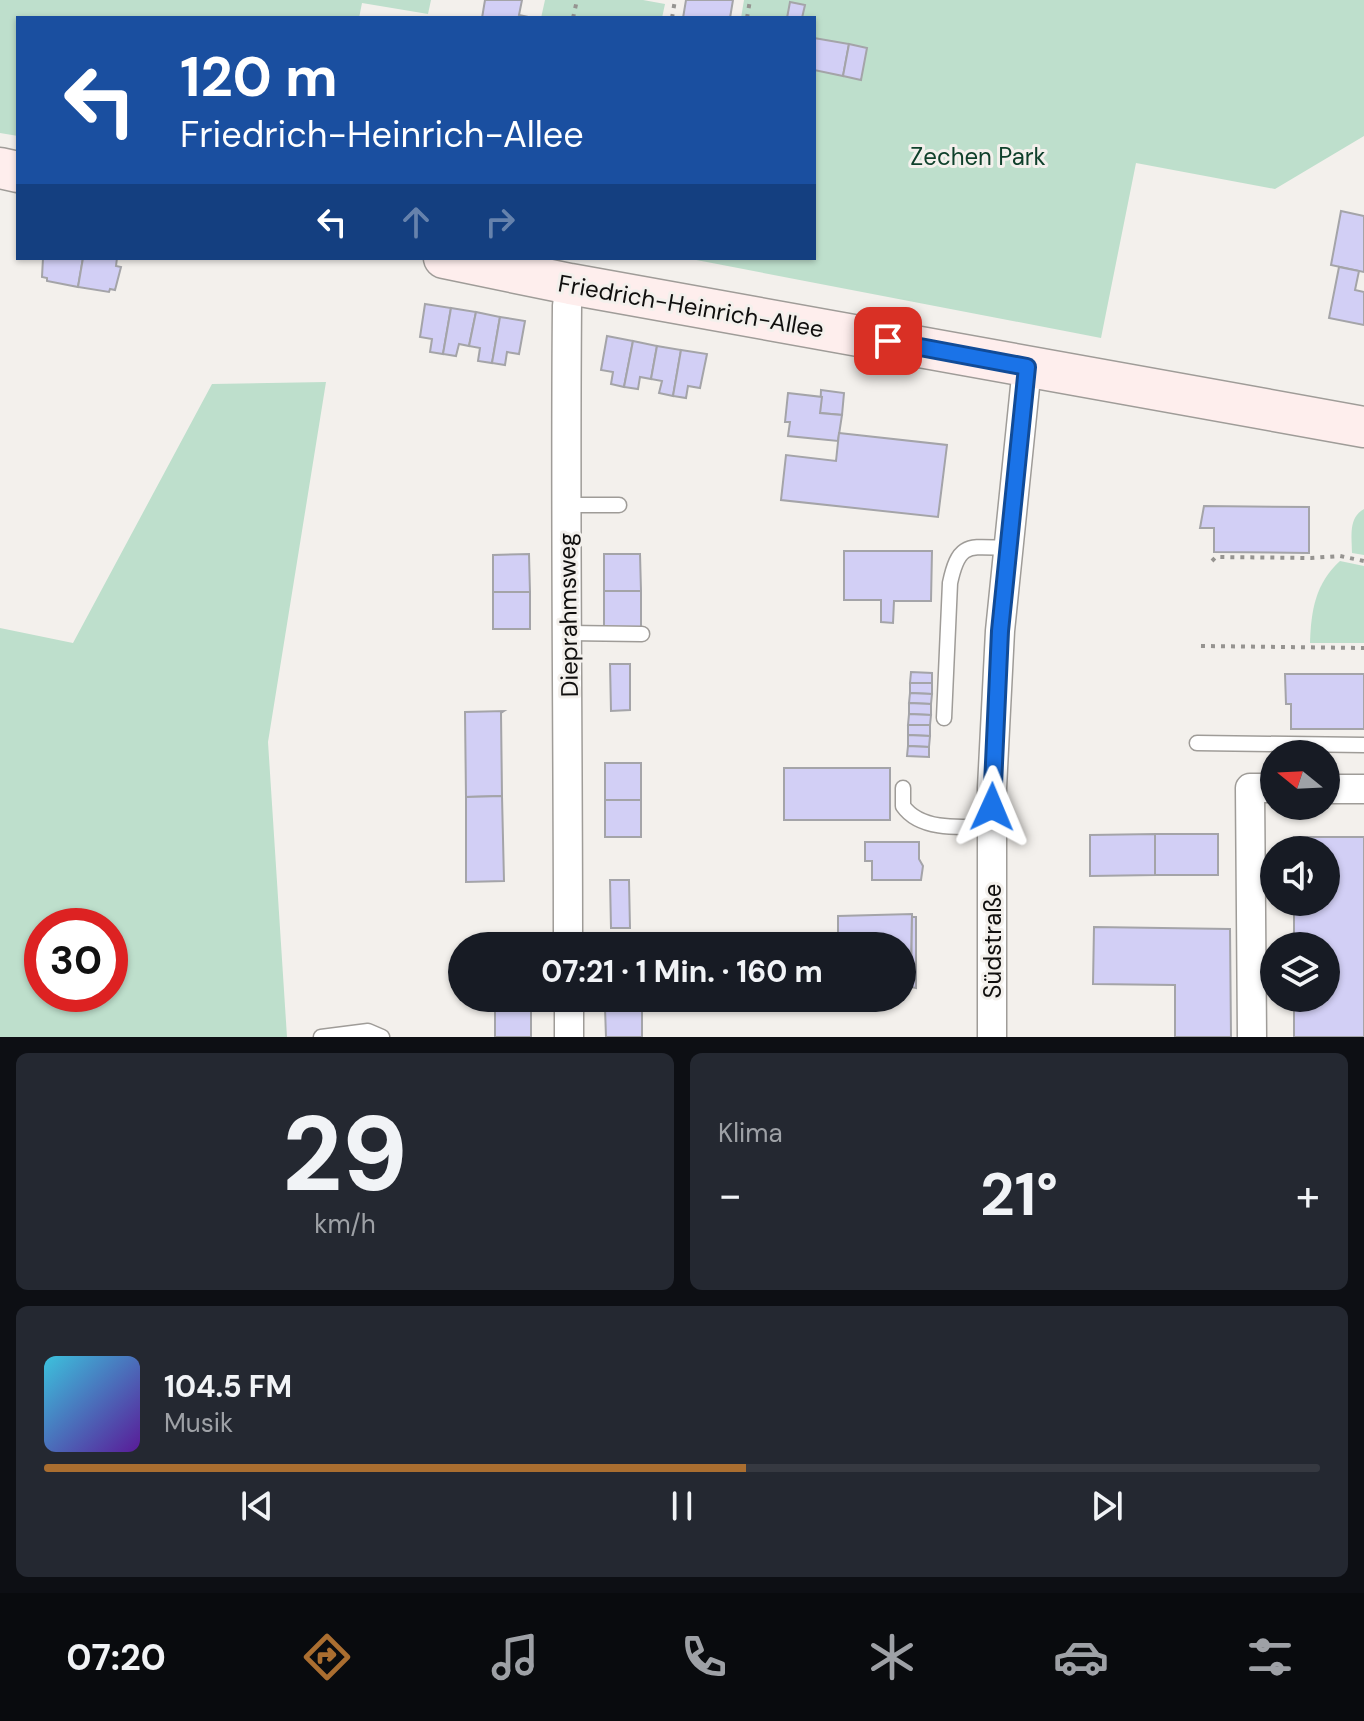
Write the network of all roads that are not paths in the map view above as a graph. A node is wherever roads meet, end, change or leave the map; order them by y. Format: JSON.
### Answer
{"nodes":[{"id":1,"x":454,"y":260,"type":"edge"},
{"id":2,"x":570,"y":284,"type":"junction"},
{"id":3,"x":1027,"y":367,"type":"junction"},
{"id":4,"x":1364,"y":427,"type":"edge"},
{"id":5,"x":567,"y":505,"type":"junction"},
{"id":6,"x":619,"y":505,"type":"dead end"},
{"id":7,"x":1007,"y":548,"type":"junction"},
{"id":8,"x":568,"y":633,"type":"junction"},
{"id":9,"x":642,"y":634,"type":"dead end"},
{"id":10,"x":944,"y":718,"type":"dead end"},
{"id":11,"x":1197,"y":743,"type":"dead end"},
{"id":12,"x":1364,"y":745,"type":"edge"},
{"id":13,"x":903,"y":788,"type":"dead end"},
{"id":14,"x":1260,"y":788,"type":"edge"},
{"id":15,"x":1340,"y":789,"type":"edge"},
{"id":16,"x":1364,"y":789,"type":"edge"},
{"id":17,"x":992,"y":826,"type":"junction"},
{"id":18,"x":568,"y":932,"type":"edge"},
{"id":19,"x":569,"y":1012,"type":"edge"},
{"id":20,"x":321,"y":1037,"type":"edge"},
{"id":21,"x":382,"y":1037,"type":"edge"},
{"id":22,"x":569,"y":1037,"type":"edge"},
{"id":23,"x":992,"y":1037,"type":"edge"},
{"id":24,"x":1252,"y":1037,"type":"edge"}],
"edges":[{"from":1,"to":2,"type":"main road","name":"Friedrich-Heinrich-Allee"},
{"from":2,"to":3,"type":"main road","name":"Friedrich-Heinrich-Allee"},
{"from":2,"to":5,"type":"street","name":"Dieprahmsweg"},
{"from":3,"to":4,"type":"main road","name":"Friedrich-Heinrich-Allee"},
{"from":3,"to":7,"type":"street","name":"Südstraße"},
{"from":5,"to":6,"type":"lane"},
{"from":5,"to":8,"type":"street","name":"Dieprahmsweg"},
{"from":7,"to":10,"type":"lane"},
{"from":7,"to":17,"type":"street","name":"Südstraße"},
{"from":8,"to":9,"type":"lane"},
{"from":8,"to":18,"type":"street","name":"Dieprahmsweg"},
{"from":11,"to":12,"type":"lane"},
{"from":13,"to":17,"type":"lane"},
{"from":14,"to":24,"type":"street"},
{"from":15,"to":16,"type":"street"},
{"from":17,"to":23,"type":"street","name":"Südstraße"},
{"from":19,"to":22,"type":"street"},
{"from":20,"to":21,"type":"lane"}]}
